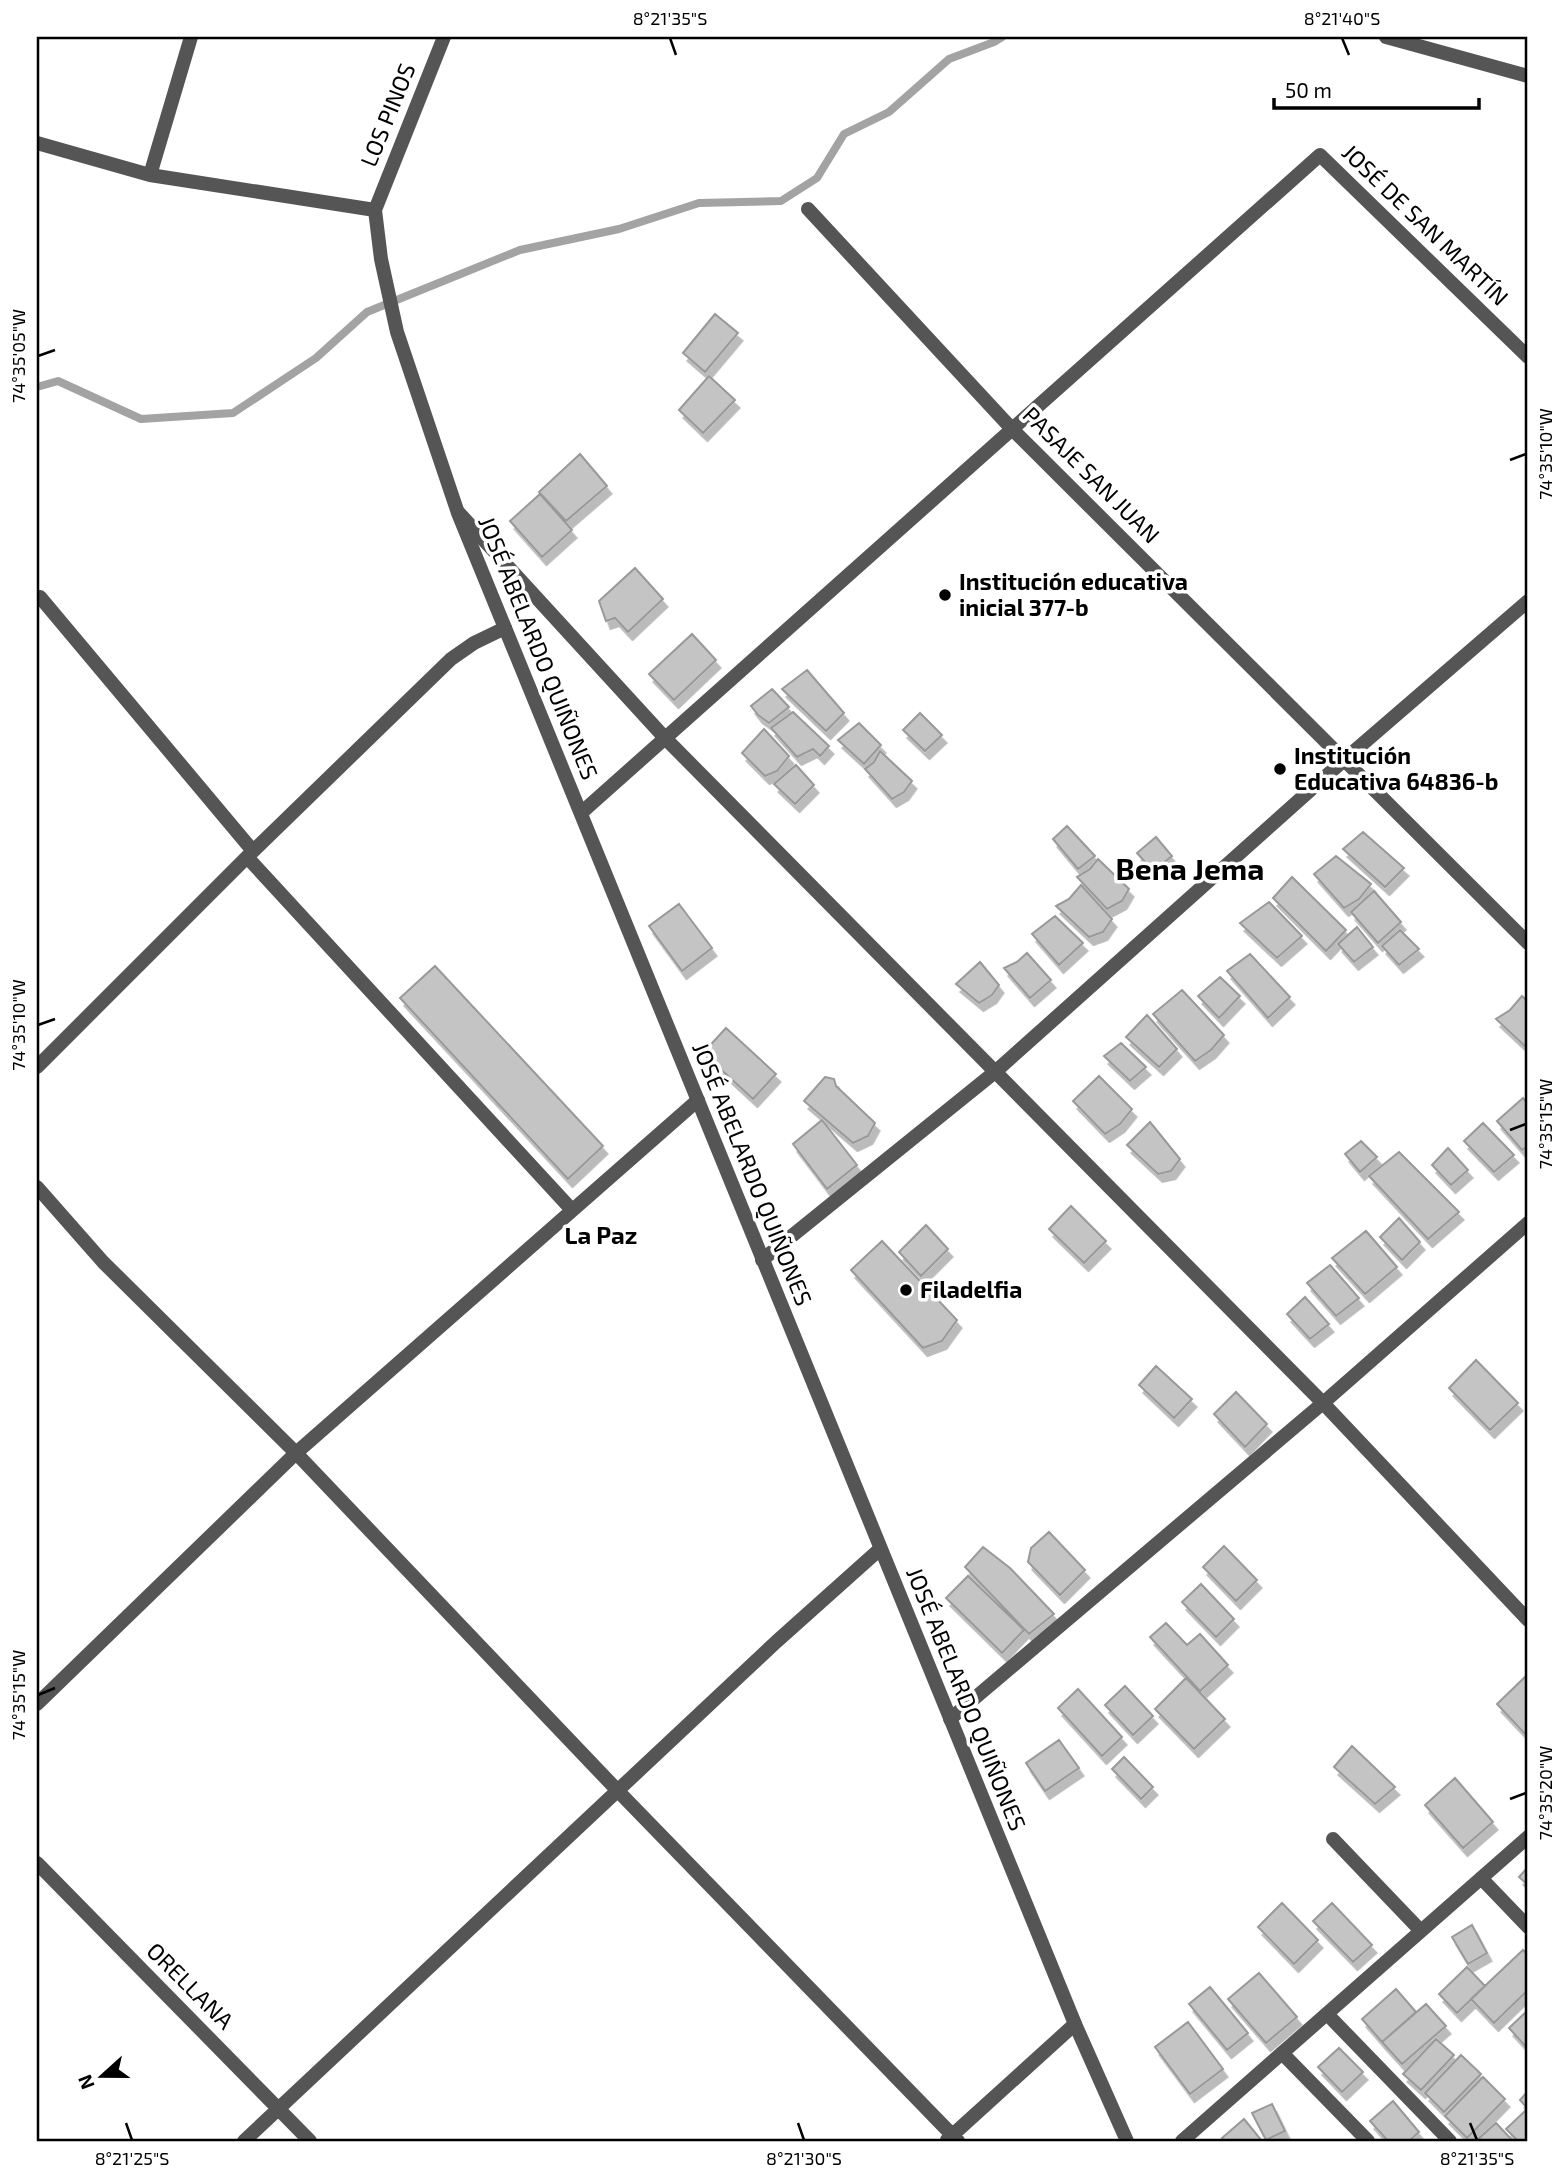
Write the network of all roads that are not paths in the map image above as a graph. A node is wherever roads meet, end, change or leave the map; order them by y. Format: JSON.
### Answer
{"nodes":[{"id":1,"x":191,"y":37,"type":"edge"},
{"id":2,"x":444,"y":37,"type":"edge"},
{"id":3,"x":1386,"y":37,"type":"edge"},
{"id":4,"x":1528,"y":76,"type":"edge"},
{"id":5,"x":37,"y":143,"type":"edge"},
{"id":6,"x":150,"y":175,"type":"junction"},
{"id":7,"x":808,"y":209,"type":"dead end"},
{"id":8,"x":375,"y":210,"type":"junction"},
{"id":9,"x":1528,"y":356,"type":"edge"},
{"id":10,"x":1012,"y":429,"type":"junction"},
{"id":11,"x":458,"y":513,"type":"junction"},
{"id":12,"x":40,"y":597,"type":"dead end"},
{"id":13,"x":1528,"y":601,"type":"edge"},
{"id":14,"x":505,"y":628,"type":"junction"},
{"id":15,"x":665,"y":738,"type":"junction"},
{"id":16,"x":1344,"y":760,"type":"junction"},
{"id":17,"x":581,"y":813,"type":"junction"},
{"id":18,"x":250,"y":854,"type":"junction"},
{"id":19,"x":1528,"y":943,"type":"edge"},
{"id":20,"x":37,"y":1067,"type":"edge"},
{"id":21,"x":995,"y":1072,"type":"junction"},
{"id":22,"x":698,"y":1100,"type":"junction"},
{"id":23,"x":37,"y":1187,"type":"edge"},
{"id":24,"x":572,"y":1210,"type":"junction"},
{"id":25,"x":1528,"y":1223,"type":"edge"},
{"id":26,"x":762,"y":1260,"type":"junction"},
{"id":27,"x":1323,"y":1403,"type":"junction"},
{"id":28,"x":296,"y":1453,"type":"junction"},
{"id":29,"x":880,"y":1549,"type":"junction"},
{"id":30,"x":1528,"y":1620,"type":"edge"},
{"id":31,"x":37,"y":1704,"type":"edge"},
{"id":32,"x":950,"y":1719,"type":"junction"},
{"id":33,"x":617,"y":1790,"type":"junction"},
{"id":34,"x":1528,"y":1837,"type":"edge"},
{"id":35,"x":1333,"y":1839,"type":"dead end"},
{"id":36,"x":37,"y":1863,"type":"edge"},
{"id":37,"x":1481,"y":1878,"type":"junction"},
{"id":38,"x":1528,"y":1927,"type":"edge"},
{"id":39,"x":1421,"y":1931,"type":"junction"},
{"id":40,"x":1327,"y":2014,"type":"junction"},
{"id":41,"x":1075,"y":2024,"type":"junction"},
{"id":42,"x":1282,"y":2053,"type":"junction"},
{"id":43,"x":279,"y":2108,"type":"junction"},
{"id":44,"x":952,"y":2139,"type":"edge"},
{"id":45,"x":244,"y":2141,"type":"edge"},
{"id":46,"x":310,"y":2141,"type":"edge"},
{"id":47,"x":1128,"y":2141,"type":"edge"},
{"id":48,"x":1182,"y":2141,"type":"edge"},
{"id":49,"x":1368,"y":2141,"type":"edge"},
{"id":50,"x":1450,"y":2141,"type":"edge"}],
"edges":[{"from":1,"to":6,"type":"street"},
{"from":2,"to":8,"type":"street","name":"LOS PINOS"},
{"from":3,"to":4,"type":"street"},
{"from":5,"to":6,"type":"street"},
{"from":6,"to":8,"type":"street"},
{"from":7,"to":10,"type":"street","name":"PASAJE SAN JUAN"},
{"from":8,"to":11,"type":"street","name":"JOSÉ ABELARDO QUIÑONES"},
{"from":9,"to":10,"type":"street","name":"JOSÉ DE SAN MARTÍN"},
{"from":10,"to":15,"type":"street"},
{"from":10,"to":16,"type":"street","name":"PASAJE SAN JUAN"},
{"from":11,"to":14,"type":"street","name":"JOSÉ ABELARDO QUIÑONES"},
{"from":11,"to":15,"type":"street"},
{"from":12,"to":18,"type":"street"},
{"from":13,"to":16,"type":"street"},
{"from":14,"to":17,"type":"street","name":"JOSÉ ABELARDO QUIÑONES"},
{"from":14,"to":18,"type":"street"},
{"from":15,"to":17,"type":"street"},
{"from":15,"to":21,"type":"street"},
{"from":16,"to":19,"type":"street","name":"PASAJE SAN JUAN"},
{"from":16,"to":21,"type":"street"},
{"from":17,"to":22,"type":"street","name":"JOSÉ ABELARDO QUIÑONES"},
{"from":18,"to":20,"type":"street"},
{"from":18,"to":24,"type":"street"},
{"from":21,"to":26,"type":"street"},
{"from":21,"to":27,"type":"street"},
{"from":22,"to":24,"type":"street"},
{"from":22,"to":26,"type":"street","name":"JOSÉ ABELARDO QUIÑONES"},
{"from":23,"to":28,"type":"street"},
{"from":24,"to":28,"type":"street"},
{"from":25,"to":27,"type":"street"},
{"from":26,"to":29,"type":"street","name":"JOSÉ ABELARDO QUIÑONES"},
{"from":27,"to":30,"type":"street"},
{"from":27,"to":32,"type":"street"},
{"from":28,"to":31,"type":"street"},
{"from":28,"to":33,"type":"street"},
{"from":29,"to":32,"type":"street","name":"JOSÉ ABELARDO QUIÑONES"},
{"from":29,"to":33,"type":"street"},
{"from":32,"to":41,"type":"street","name":"JOSÉ ABELARDO QUIÑONES"},
{"from":33,"to":43,"type":"street"},
{"from":33,"to":44,"type":"street"},
{"from":34,"to":37,"type":"street"},
{"from":35,"to":39,"type":"street"},
{"from":36,"to":43,"type":"street","name":"ORELLANA"},
{"from":37,"to":38,"type":"street"},
{"from":37,"to":39,"type":"street"},
{"from":39,"to":40,"type":"street"},
{"from":40,"to":42,"type":"street"},
{"from":40,"to":50,"type":"street"},
{"from":41,"to":44,"type":"street"},
{"from":41,"to":47,"type":"street","name":"JOSÉ ABELARDO QUIÑONES"},
{"from":42,"to":48,"type":"street"},
{"from":42,"to":49,"type":"street"},
{"from":43,"to":45,"type":"street"},
{"from":43,"to":46,"type":"street","name":"ORELLANA"}]}
